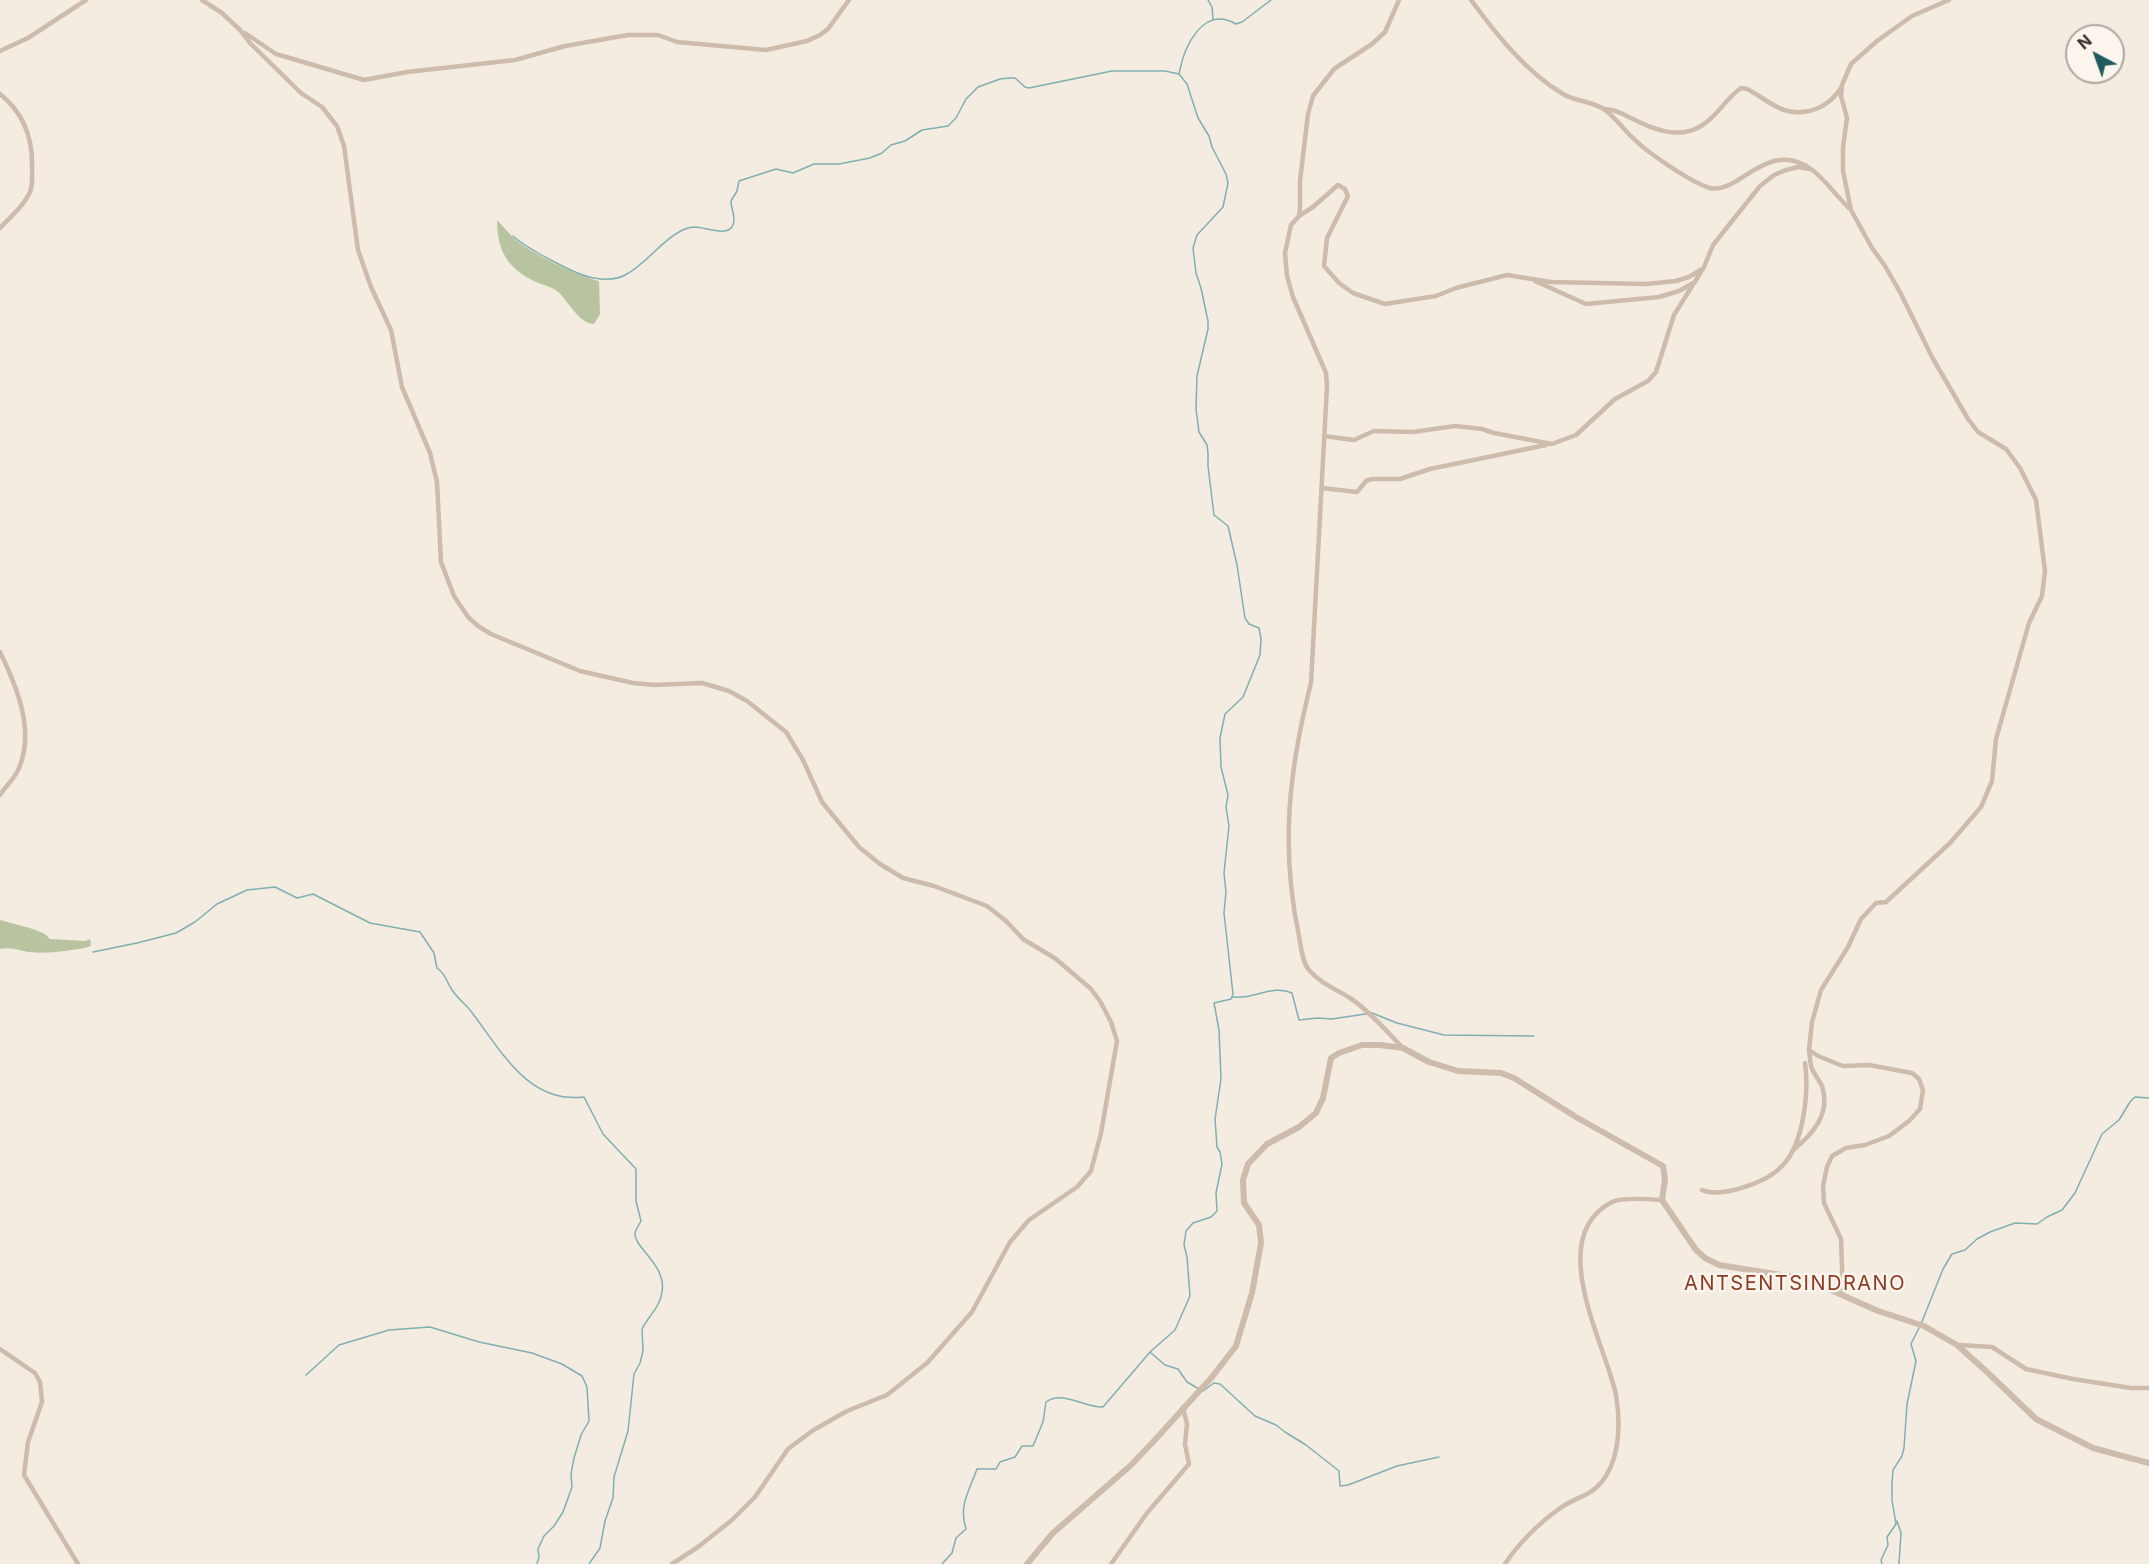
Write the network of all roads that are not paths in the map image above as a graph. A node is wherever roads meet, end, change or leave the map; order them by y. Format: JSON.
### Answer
{"nodes":[{"id":1,"x":86,"y":0,"type":"edge"},
{"id":2,"x":202,"y":0,"type":"edge"},
{"id":3,"x":849,"y":0,"type":"edge"},
{"id":4,"x":1399,"y":0,"type":"edge"},
{"id":5,"x":1471,"y":0,"type":"edge"},
{"id":6,"x":1948,"y":0,"type":"edge"},
{"id":7,"x":240,"y":30,"type":"junction"},
{"id":8,"x":0,"y":51,"type":"edge"},
{"id":9,"x":1842,"y":86,"type":"junction"},
{"id":10,"x":0,"y":94,"type":"edge"},
{"id":11,"x":1605,"y":109,"type":"junction"},
{"id":12,"x":1810,"y":169,"type":"junction"},
{"id":13,"x":1851,"y":210,"type":"junction"},
{"id":14,"x":1299,"y":216,"type":"junction"},
{"id":15,"x":0,"y":228,"type":"edge"},
{"id":16,"x":1704,"y":267,"type":"junction"},
{"id":17,"x":1530,"y":278,"type":"junction"},
{"id":18,"x":1696,"y":282,"type":"junction"},
{"id":19,"x":1324,"y":436,"type":"junction"},
{"id":20,"x":1552,"y":444,"type":"junction"},
{"id":21,"x":1322,"y":488,"type":"junction"},
{"id":22,"x":0,"y":652,"type":"edge"},
{"id":23,"x":0,"y":795,"type":"edge"},
{"id":24,"x":1403,"y":1048,"type":"junction"},
{"id":25,"x":1809,"y":1050,"type":"junction"},
{"id":26,"x":1805,"y":1063,"type":"dead end"},
{"id":27,"x":1792,"y":1151,"type":"junction"},
{"id":28,"x":1702,"y":1190,"type":"dead end"},
{"id":29,"x":1662,"y":1200,"type":"junction"},
{"id":30,"x":1843,"y":1294,"type":"junction"},
{"id":31,"x":1957,"y":1345,"type":"junction"},
{"id":32,"x":0,"y":1349,"type":"edge"},
{"id":33,"x":2149,"y":1388,"type":"edge"},
{"id":34,"x":1183,"y":1407,"type":"junction"},
{"id":35,"x":2149,"y":1464,"type":"edge"},
{"id":36,"x":78,"y":1564,"type":"edge"},
{"id":37,"x":672,"y":1564,"type":"edge"},
{"id":38,"x":1028,"y":1564,"type":"edge"},
{"id":39,"x":1111,"y":1564,"type":"edge"},
{"id":40,"x":1505,"y":1564,"type":"edge"}],
"edges":[{"from":1,"to":8,"type":"street"},
{"from":2,"to":7,"type":"street"},
{"from":3,"to":7,"type":"street"},
{"from":4,"to":14,"type":"street"},
{"from":5,"to":11,"type":"street"},
{"from":6,"to":9,"type":"street"},
{"from":7,"to":37,"type":"street"},
{"from":9,"to":11,"type":"street"},
{"from":9,"to":13,"type":"street"},
{"from":10,"to":15,"type":"street"},
{"from":11,"to":12,"type":"street"},
{"from":12,"to":13,"type":"street"},
{"from":12,"to":16,"type":"street"},
{"from":13,"to":25,"type":"street"},
{"from":14,"to":17,"type":"street"},
{"from":14,"to":19,"type":"street"},
{"from":16,"to":17,"type":"street"},
{"from":16,"to":18,"type":"street"},
{"from":17,"to":18,"type":"street"},
{"from":18,"to":20,"type":"street"},
{"from":19,"to":20,"type":"street"},
{"from":19,"to":21,"type":"street"},
{"from":20,"to":21,"type":"street"},
{"from":21,"to":24,"type":"street"},
{"from":22,"to":23,"type":"street"},
{"from":24,"to":29,"type":"street"},
{"from":24,"to":34,"type":"street"},
{"from":25,"to":27,"type":"street"},
{"from":25,"to":30,"type":"street"},
{"from":26,"to":27,"type":"street"},
{"from":27,"to":28,"type":"street"},
{"from":29,"to":30,"type":"street"},
{"from":29,"to":40,"type":"street"},
{"from":30,"to":31,"type":"street"},
{"from":31,"to":33,"type":"street"},
{"from":31,"to":35,"type":"street"},
{"from":32,"to":36,"type":"street"},
{"from":34,"to":38,"type":"street"},
{"from":34,"to":39,"type":"street"}]}
